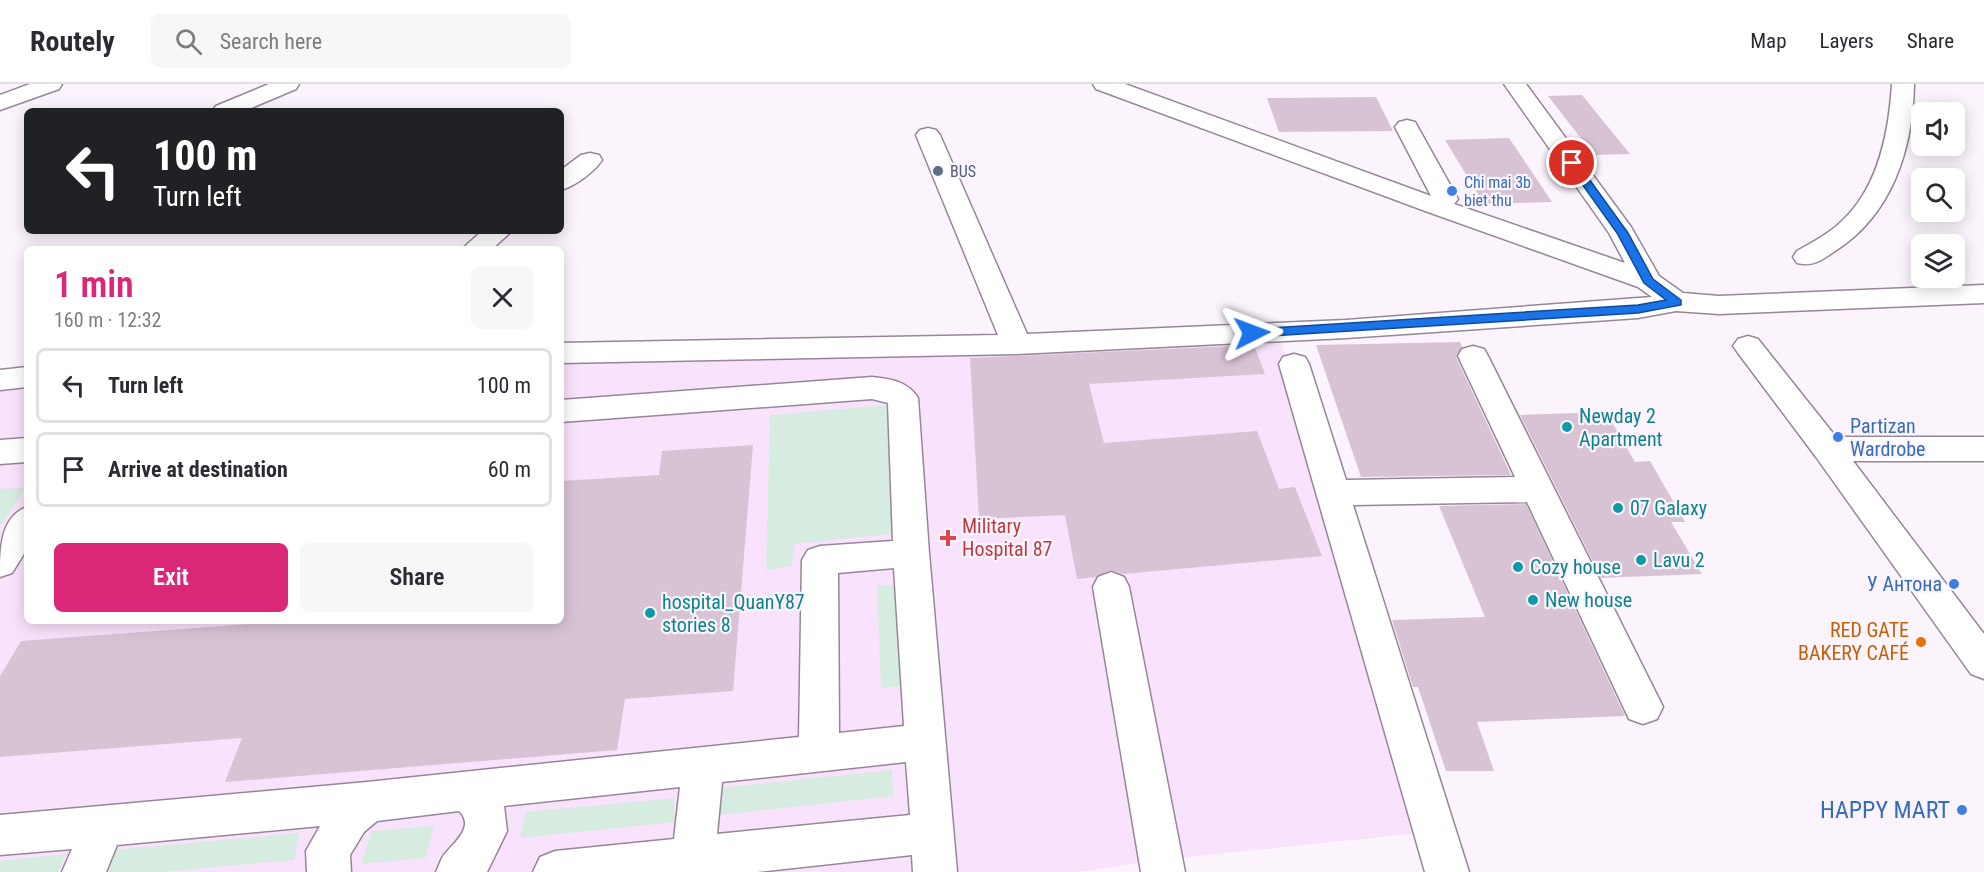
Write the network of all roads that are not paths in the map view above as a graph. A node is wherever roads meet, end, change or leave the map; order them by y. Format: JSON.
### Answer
{"nodes":[{"id":1,"x":51,"y":84,"type":"edge"},
{"id":2,"x":288,"y":84,"type":"edge"},
{"id":3,"x":1104,"y":84,"type":"edge"},
{"id":4,"x":1160,"y":84,"type":"edge"},
{"id":5,"x":1515,"y":84,"type":"edge"},
{"id":6,"x":1903,"y":84,"type":"edge"},
{"id":7,"x":1129,"y":93,"type":"junction"},
{"id":8,"x":0,"y":103,"type":"edge"},
{"id":9,"x":231,"y":108,"type":"edge"},
{"id":10,"x":1407,"y":127,"type":"dead end"},
{"id":11,"x":928,"y":135,"type":"dead end"},
{"id":12,"x":590,"y":160,"type":"dead end"},
{"id":13,"x":564,"y":180,"type":"edge"},
{"id":14,"x":1437,"y":207,"type":"junction"},
{"id":15,"x":494,"y":234,"type":"edge"},
{"id":16,"x":479,"y":246,"type":"edge"},
{"id":17,"x":1807,"y":257,"type":"dead end"},
{"id":18,"x":1648,"y":281,"type":"junction"},
{"id":19,"x":1984,"y":294,"type":"edge"},
{"id":20,"x":1676,"y":302,"type":"junction"},
{"id":21,"x":1017,"y":344,"type":"junction"},
{"id":22,"x":1748,"y":346,"type":"dead end"},
{"id":23,"x":564,"y":353,"type":"edge"},
{"id":24,"x":1473,"y":356,"type":"dead end"},
{"id":25,"x":1294,"y":364,"type":"dead end"},
{"id":26,"x":24,"y":377,"type":"edge"},
{"id":27,"x":0,"y":380,"type":"edge"},
{"id":28,"x":564,"y":411,"type":"edge"},
{"id":29,"x":1827,"y":448,"type":"junction"},
{"id":30,"x":1984,"y":449,"type":"edge"},
{"id":31,"x":24,"y":450,"type":"edge"},
{"id":32,"x":0,"y":452,"type":"edge"},
{"id":33,"x":1536,"y":489,"type":"junction"},
{"id":34,"x":1334,"y":493,"type":"junction"},
{"id":35,"x":24,"y":525,"type":"edge"},
{"id":36,"x":911,"y":553,"type":"junction"},
{"id":37,"x":0,"y":563,"type":"edge"},
{"id":38,"x":1111,"y":587,"type":"dead end"},
{"id":39,"x":1984,"y":663,"type":"edge"},
{"id":40,"x":1643,"y":707,"type":"dead end"},
{"id":41,"x":925,"y":742,"type":"junction"},
{"id":42,"x":819,"y":753,"type":"junction"},
{"id":43,"x":703,"y":765,"type":"junction"},
{"id":44,"x":466,"y":790,"type":"junction"},
{"id":45,"x":367,"y":802,"type":"junction"},
{"id":46,"x":104,"y":826,"type":"junction"},
{"id":47,"x":0,"y":835,"type":"edge"},
{"id":48,"x":934,"y":852,"type":"edge"},
{"id":49,"x":693,"y":858,"type":"junction"},
{"id":50,"x":84,"y":872,"type":"edge"},
{"id":51,"x":329,"y":872,"type":"edge"},
{"id":52,"x":458,"y":872,"type":"edge"},
{"id":53,"x":555,"y":872,"type":"edge"},
{"id":54,"x":1163,"y":872,"type":"edge"},
{"id":55,"x":1447,"y":872,"type":"edge"}],
"edges":[{"from":1,"to":8,"type":"street"},
{"from":2,"to":9,"type":"street"},
{"from":3,"to":7,"type":"street"},
{"from":4,"to":7,"type":"street"},
{"from":5,"to":18,"type":"street"},
{"from":6,"to":17,"type":"street"},
{"from":7,"to":14,"type":"street"},
{"from":10,"to":14,"type":"street"},
{"from":11,"to":21,"type":"street"},
{"from":12,"to":13,"type":"street"},
{"from":14,"to":18,"type":"street"},
{"from":15,"to":16,"type":"street"},
{"from":18,"to":20,"type":"street"},
{"from":19,"to":20,"type":"street"},
{"from":20,"to":21,"type":"street"},
{"from":21,"to":23,"type":"street"},
{"from":22,"to":29,"type":"street"},
{"from":24,"to":33,"type":"street"},
{"from":25,"to":34,"type":"street"},
{"from":26,"to":27,"type":"street"},
{"from":28,"to":36,"type":"street"},
{"from":29,"to":30,"type":"street"},
{"from":29,"to":39,"type":"street"},
{"from":31,"to":32,"type":"street"},
{"from":33,"to":34,"type":"street"},
{"from":33,"to":40,"type":"street"},
{"from":34,"to":55,"type":"street"},
{"from":35,"to":37,"type":"street"},
{"from":36,"to":41,"type":"street"},
{"from":36,"to":42,"type":"street"},
{"from":38,"to":54,"type":"street"},
{"from":41,"to":42,"type":"street"},
{"from":41,"to":48,"type":"street"},
{"from":42,"to":43,"type":"street"},
{"from":43,"to":44,"type":"street"},
{"from":43,"to":49,"type":"street"},
{"from":44,"to":45,"type":"street"},
{"from":44,"to":52,"type":"street"},
{"from":45,"to":46,"type":"street"},
{"from":45,"to":51,"type":"street"},
{"from":46,"to":47,"type":"street"},
{"from":46,"to":50,"type":"street"},
{"from":48,"to":49,"type":"street"},
{"from":49,"to":53,"type":"street"}]}
